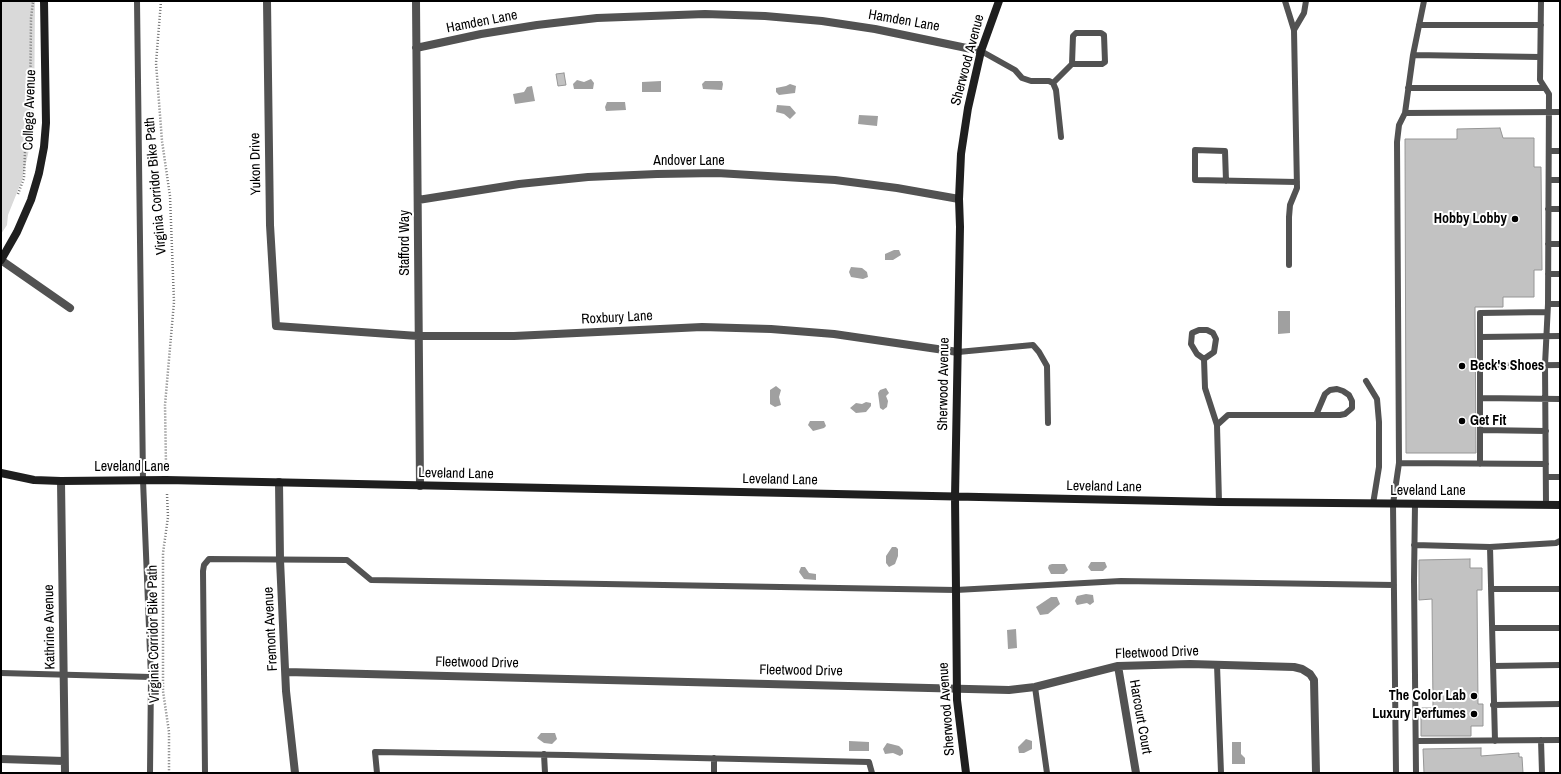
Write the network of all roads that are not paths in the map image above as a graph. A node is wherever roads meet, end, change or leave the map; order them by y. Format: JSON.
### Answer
{"nodes":[{"id":1,"x":44,"y":1,"type":"edge"},
{"id":2,"x":137,"y":1,"type":"edge"},
{"id":3,"x":267,"y":1,"type":"edge"},
{"id":4,"x":416,"y":1,"type":"edge"},
{"id":5,"x":999,"y":1,"type":"edge"},
{"id":6,"x":1285,"y":1,"type":"edge"},
{"id":7,"x":1306,"y":1,"type":"edge"},
{"id":8,"x":1424,"y":1,"type":"edge"},
{"id":9,"x":1541,"y":1,"type":"edge"},
{"id":10,"x":1419,"y":25,"type":"junction"},
{"id":11,"x":1541,"y":25,"type":"junction"},
{"id":12,"x":1294,"y":30,"type":"junction"},
{"id":13,"x":416,"y":48,"type":"junction"},
{"id":14,"x":982,"y":51,"type":"junction"},
{"id":15,"x":1413,"y":54,"type":"junction"},
{"id":16,"x":1540,"y":57,"type":"junction"},
{"id":17,"x":1072,"y":64,"type":"junction"},
{"id":18,"x":1053,"y":84,"type":"junction"},
{"id":19,"x":1408,"y":88,"type":"junction"},
{"id":20,"x":1545,"y":88,"type":"junction"},
{"id":21,"x":1549,"y":112,"type":"junction"},
{"id":22,"x":1560,"y":112,"type":"edge"},
{"id":23,"x":1405,"y":113,"type":"junction"},
{"id":24,"x":1061,"y":137,"type":"dead end"},
{"id":25,"x":1549,"y":151,"type":"junction"},
{"id":26,"x":1560,"y":151,"type":"edge"},
{"id":27,"x":1549,"y":180,"type":"junction"},
{"id":28,"x":1560,"y":180,"type":"edge"},
{"id":29,"x":1226,"y":181,"type":"junction"},
{"id":30,"x":1296,"y":182,"type":"junction"},
{"id":31,"x":960,"y":199,"type":"junction"},
{"id":32,"x":418,"y":200,"type":"junction"},
{"id":33,"x":1548,"y":209,"type":"junction"},
{"id":34,"x":1560,"y":209,"type":"edge"},
{"id":35,"x":1548,"y":244,"type":"junction"},
{"id":36,"x":1560,"y":244,"type":"edge"},
{"id":37,"x":1,"y":260,"type":"edge"},
{"id":38,"x":1289,"y":265,"type":"dead end"},
{"id":39,"x":1548,"y":274,"type":"junction"},
{"id":40,"x":1560,"y":274,"type":"edge"},
{"id":41,"x":1548,"y":304,"type":"junction"},
{"id":42,"x":1560,"y":304,"type":"edge"},
{"id":43,"x":70,"y":308,"type":"dead end"},
{"id":44,"x":1547,"y":312,"type":"junction"},
{"id":45,"x":276,"y":326,"type":"joint"},
{"id":46,"x":418,"y":336,"type":"junction"},
{"id":47,"x":1546,"y":336,"type":"junction"},
{"id":48,"x":1560,"y":336,"type":"edge"},
{"id":49,"x":1480,"y":337,"type":"junction"},
{"id":50,"x":958,"y":352,"type":"junction"},
{"id":51,"x":1204,"y":359,"type":"junction"},
{"id":52,"x":1545,"y":365,"type":"junction"},
{"id":53,"x":1560,"y":365,"type":"edge"},
{"id":54,"x":1481,"y":366,"type":"junction"},
{"id":55,"x":1366,"y":381,"type":"dead end"},
{"id":56,"x":1481,"y":398,"type":"junction"},
{"id":57,"x":1546,"y":398,"type":"junction"},
{"id":58,"x":1560,"y":398,"type":"edge"},
{"id":59,"x":1316,"y":415,"type":"junction"},
{"id":60,"x":1048,"y":423,"type":"dead end"},
{"id":61,"x":1217,"y":425,"type":"junction"},
{"id":62,"x":1481,"y":430,"type":"junction"},
{"id":63,"x":1546,"y":431,"type":"junction"},
{"id":64,"x":1399,"y":463,"type":"junction"},
{"id":65,"x":1480,"y":464,"type":"junction"},
{"id":66,"x":1546,"y":464,"type":"junction"},
{"id":67,"x":1,"y":473,"type":"edge"},
{"id":68,"x":1546,"y":477,"type":"junction"},
{"id":69,"x":1560,"y":477,"type":"edge"},
{"id":70,"x":143,"y":480,"type":"junction"},
{"id":71,"x":61,"y":481,"type":"junction"},
{"id":72,"x":279,"y":482,"type":"junction"},
{"id":73,"x":420,"y":486,"type":"junction"},
{"id":74,"x":955,"y":497,"type":"junction"},
{"id":75,"x":1219,"y":502,"type":"junction"},
{"id":76,"x":1373,"y":504,"type":"junction"},
{"id":77,"x":1393,"y":504,"type":"junction"},
{"id":78,"x":1415,"y":504,"type":"junction"},
{"id":79,"x":1546,"y":505,"type":"junction"},
{"id":80,"x":1560,"y":505,"type":"edge"},
{"id":81,"x":1560,"y":541,"type":"edge"},
{"id":82,"x":1414,"y":545,"type":"junction"},
{"id":83,"x":1490,"y":547,"type":"junction"},
{"id":84,"x":280,"y":560,"type":"junction"},
{"id":85,"x":1394,"y":585,"type":"junction"},
{"id":86,"x":1491,"y":589,"type":"junction"},
{"id":87,"x":1560,"y":589,"type":"edge"},
{"id":88,"x":956,"y":590,"type":"junction"},
{"id":89,"x":1492,"y":628,"type":"junction"},
{"id":90,"x":1560,"y":628,"type":"edge"},
{"id":91,"x":1217,"y":665,"type":"junction"},
{"id":92,"x":1560,"y":665,"type":"edge"},
{"id":93,"x":1118,"y":666,"type":"junction"},
{"id":94,"x":1493,"y":666,"type":"junction"},
{"id":95,"x":286,"y":672,"type":"junction"},
{"id":96,"x":1,"y":673,"type":"edge"},
{"id":97,"x":64,"y":675,"type":"junction"},
{"id":98,"x":151,"y":677,"type":"junction"},
{"id":99,"x":1034,"y":687,"type":"junction"},
{"id":100,"x":957,"y":688,"type":"junction"},
{"id":101,"x":1560,"y":704,"type":"edge"},
{"id":102,"x":1493,"y":705,"type":"junction"},
{"id":103,"x":1541,"y":740,"type":"junction"},
{"id":104,"x":1560,"y":740,"type":"edge"},
{"id":105,"x":1416,"y":741,"type":"junction"},
{"id":106,"x":1494,"y":741,"type":"junction"},
{"id":107,"x":544,"y":754,"type":"junction"},
{"id":108,"x":714,"y":758,"type":"junction"},
{"id":109,"x":1,"y":759,"type":"edge"},
{"id":110,"x":64,"y":761,"type":"junction"},
{"id":111,"x":65,"y":773,"type":"edge"},
{"id":112,"x":150,"y":773,"type":"edge"},
{"id":113,"x":205,"y":773,"type":"edge"},
{"id":114,"x":295,"y":773,"type":"edge"},
{"id":115,"x":376,"y":773,"type":"edge"},
{"id":116,"x":545,"y":773,"type":"edge"},
{"id":117,"x":714,"y":773,"type":"edge"},
{"id":118,"x":872,"y":773,"type":"edge"},
{"id":119,"x":966,"y":773,"type":"edge"},
{"id":120,"x":1047,"y":773,"type":"edge"},
{"id":121,"x":1136,"y":773,"type":"edge"},
{"id":122,"x":1222,"y":773,"type":"edge"},
{"id":123,"x":1316,"y":773,"type":"edge"},
{"id":124,"x":1396,"y":773,"type":"edge"},
{"id":125,"x":1416,"y":773,"type":"edge"},
{"id":126,"x":1542,"y":773,"type":"edge"}],
"edges":[{"from":1,"to":37,"type":"street","name":"College Avenue"},
{"from":2,"to":70,"type":"lane"},
{"from":3,"to":45,"type":"street","name":"Yukon Drive"},
{"from":4,"to":13,"type":"street","name":"Stafford Way"},
{"from":5,"to":14,"type":"street","name":"Sherwood Avenue"},
{"from":6,"to":12,"type":"lane"},
{"from":7,"to":12,"type":"lane"},
{"from":8,"to":10,"type":"lane"},
{"from":9,"to":11,"type":"lane"},
{"from":10,"to":11,"type":"lane"},
{"from":10,"to":15,"type":"lane"},
{"from":11,"to":16,"type":"lane"},
{"from":12,"to":30,"type":"lane"},
{"from":13,"to":14,"type":"street","name":"Hamden Lane"},
{"from":13,"to":32,"type":"street","name":"Stafford Way"},
{"from":14,"to":18,"type":"lane"},
{"from":14,"to":31,"type":"street","name":"Sherwood Avenue"},
{"from":15,"to":16,"type":"lane"},
{"from":15,"to":19,"type":"lane"},
{"from":16,"to":20,"type":"lane"},
{"from":17,"to":17,"type":"lane"},
{"from":17,"to":18,"type":"lane"},
{"from":18,"to":24,"type":"lane"},
{"from":19,"to":20,"type":"lane"},
{"from":19,"to":23,"type":"lane"},
{"from":20,"to":21,"type":"lane"},
{"from":21,"to":22,"type":"lane"},
{"from":21,"to":23,"type":"lane"},
{"from":21,"to":25,"type":"lane"},
{"from":23,"to":64,"type":"lane"},
{"from":25,"to":26,"type":"lane"},
{"from":25,"to":27,"type":"lane"},
{"from":27,"to":28,"type":"lane"},
{"from":27,"to":33,"type":"lane"},
{"from":29,"to":29,"type":"lane"},
{"from":29,"to":30,"type":"lane"},
{"from":30,"to":38,"type":"lane"},
{"from":31,"to":32,"type":"street","name":"Andover Lane"},
{"from":31,"to":50,"type":"street","name":"Sherwood Avenue"},
{"from":32,"to":46,"type":"street","name":"Stafford Way"},
{"from":33,"to":34,"type":"lane"},
{"from":33,"to":35,"type":"lane"},
{"from":35,"to":36,"type":"lane"},
{"from":35,"to":39,"type":"lane"},
{"from":37,"to":43,"type":"street"},
{"from":39,"to":40,"type":"lane"},
{"from":39,"to":41,"type":"lane"},
{"from":41,"to":42,"type":"lane"},
{"from":41,"to":44,"type":"lane"},
{"from":44,"to":47,"type":"lane"},
{"from":44,"to":49,"type":"lane"},
{"from":45,"to":46,"type":"street","name":"Roxbury Lane"},
{"from":46,"to":50,"type":"street","name":"Roxbury Lane"},
{"from":46,"to":73,"type":"street","name":"Stafford Way"},
{"from":47,"to":48,"type":"lane"},
{"from":47,"to":49,"type":"lane"},
{"from":47,"to":52,"type":"lane"},
{"from":49,"to":54,"type":"lane"},
{"from":50,"to":60,"type":"lane"},
{"from":50,"to":74,"type":"street","name":"Sherwood Avenue"},
{"from":51,"to":51,"type":"lane"},
{"from":51,"to":61,"type":"lane"},
{"from":52,"to":53,"type":"lane"},
{"from":52,"to":54,"type":"lane"},
{"from":52,"to":57,"type":"lane"},
{"from":54,"to":56,"type":"lane"},
{"from":55,"to":76,"type":"lane"},
{"from":56,"to":57,"type":"lane"},
{"from":56,"to":62,"type":"lane"},
{"from":57,"to":58,"type":"lane"},
{"from":57,"to":63,"type":"lane"},
{"from":59,"to":59,"type":"lane"},
{"from":59,"to":61,"type":"lane"},
{"from":61,"to":75,"type":"lane"},
{"from":62,"to":63,"type":"lane"},
{"from":62,"to":65,"type":"lane"},
{"from":63,"to":66,"type":"lane"},
{"from":64,"to":65,"type":"lane"},
{"from":64,"to":77,"type":"lane"},
{"from":65,"to":66,"type":"lane"},
{"from":66,"to":68,"type":"lane"},
{"from":67,"to":71,"type":"street","name":"Leveland Lane"},
{"from":68,"to":69,"type":"lane"},
{"from":68,"to":79,"type":"lane"},
{"from":70,"to":71,"type":"street","name":"Leveland Lane"},
{"from":70,"to":72,"type":"street","name":"Leveland Lane"},
{"from":70,"to":98,"type":"lane"},
{"from":71,"to":97,"type":"street","name":"Kathrine Avenue"},
{"from":72,"to":73,"type":"street","name":"Leveland Lane"},
{"from":72,"to":84,"type":"street","name":"Fremont Avenue"},
{"from":73,"to":74,"type":"street","name":"Leveland Lane"},
{"from":74,"to":75,"type":"street","name":"Leveland Lane"},
{"from":74,"to":88,"type":"street","name":"Sherwood Avenue"},
{"from":75,"to":76,"type":"street","name":"Leveland Lane"},
{"from":76,"to":77,"type":"street","name":"Leveland Lane"},
{"from":77,"to":78,"type":"street","name":"Leveland Lane"},
{"from":77,"to":85,"type":"lane"},
{"from":78,"to":79,"type":"street","name":"Leveland Lane"},
{"from":78,"to":82,"type":"lane"},
{"from":79,"to":80,"type":"street","name":"Leveland Lane"},
{"from":81,"to":83,"type":"lane"},
{"from":82,"to":83,"type":"lane"},
{"from":82,"to":105,"type":"lane"},
{"from":83,"to":86,"type":"lane"},
{"from":84,"to":88,"type":"lane"},
{"from":84,"to":95,"type":"street","name":"Fremont Avenue"},
{"from":84,"to":113,"type":"lane"},
{"from":85,"to":88,"type":"lane"},
{"from":85,"to":124,"type":"lane"},
{"from":86,"to":87,"type":"lane"},
{"from":86,"to":89,"type":"lane"},
{"from":88,"to":100,"type":"street","name":"Sherwood Avenue"},
{"from":89,"to":90,"type":"lane"},
{"from":89,"to":94,"type":"lane"},
{"from":91,"to":93,"type":"street","name":"Fleetwood Drive"},
{"from":91,"to":122,"type":"lane"},
{"from":91,"to":123,"type":"street","name":"Fleetwood Drive"},
{"from":92,"to":94,"type":"lane"},
{"from":93,"to":99,"type":"street","name":"Fleetwood Drive"},
{"from":93,"to":121,"type":"street","name":"Harcourt Court"},
{"from":94,"to":102,"type":"lane"},
{"from":95,"to":100,"type":"street","name":"Fleetwood Drive"},
{"from":95,"to":114,"type":"street","name":"Fremont Avenue"},
{"from":96,"to":97,"type":"lane"},
{"from":97,"to":98,"type":"lane"},
{"from":97,"to":110,"type":"street","name":"Kathrine Avenue"},
{"from":98,"to":112,"type":"lane"},
{"from":99,"to":100,"type":"street","name":"Fleetwood Drive"},
{"from":99,"to":120,"type":"lane"},
{"from":100,"to":119,"type":"street","name":"Sherwood Avenue"},
{"from":101,"to":102,"type":"lane"},
{"from":102,"to":106,"type":"lane"},
{"from":103,"to":104,"type":"lane"},
{"from":103,"to":106,"type":"lane"},
{"from":103,"to":126,"type":"lane"},
{"from":105,"to":106,"type":"lane"},
{"from":105,"to":125,"type":"lane"},
{"from":107,"to":108,"type":"lane"},
{"from":107,"to":115,"type":"lane"},
{"from":107,"to":116,"type":"lane"},
{"from":108,"to":117,"type":"lane"},
{"from":108,"to":118,"type":"lane"},
{"from":109,"to":110,"type":"street"},
{"from":110,"to":111,"type":"street","name":"Kathrine Avenue"}]}
